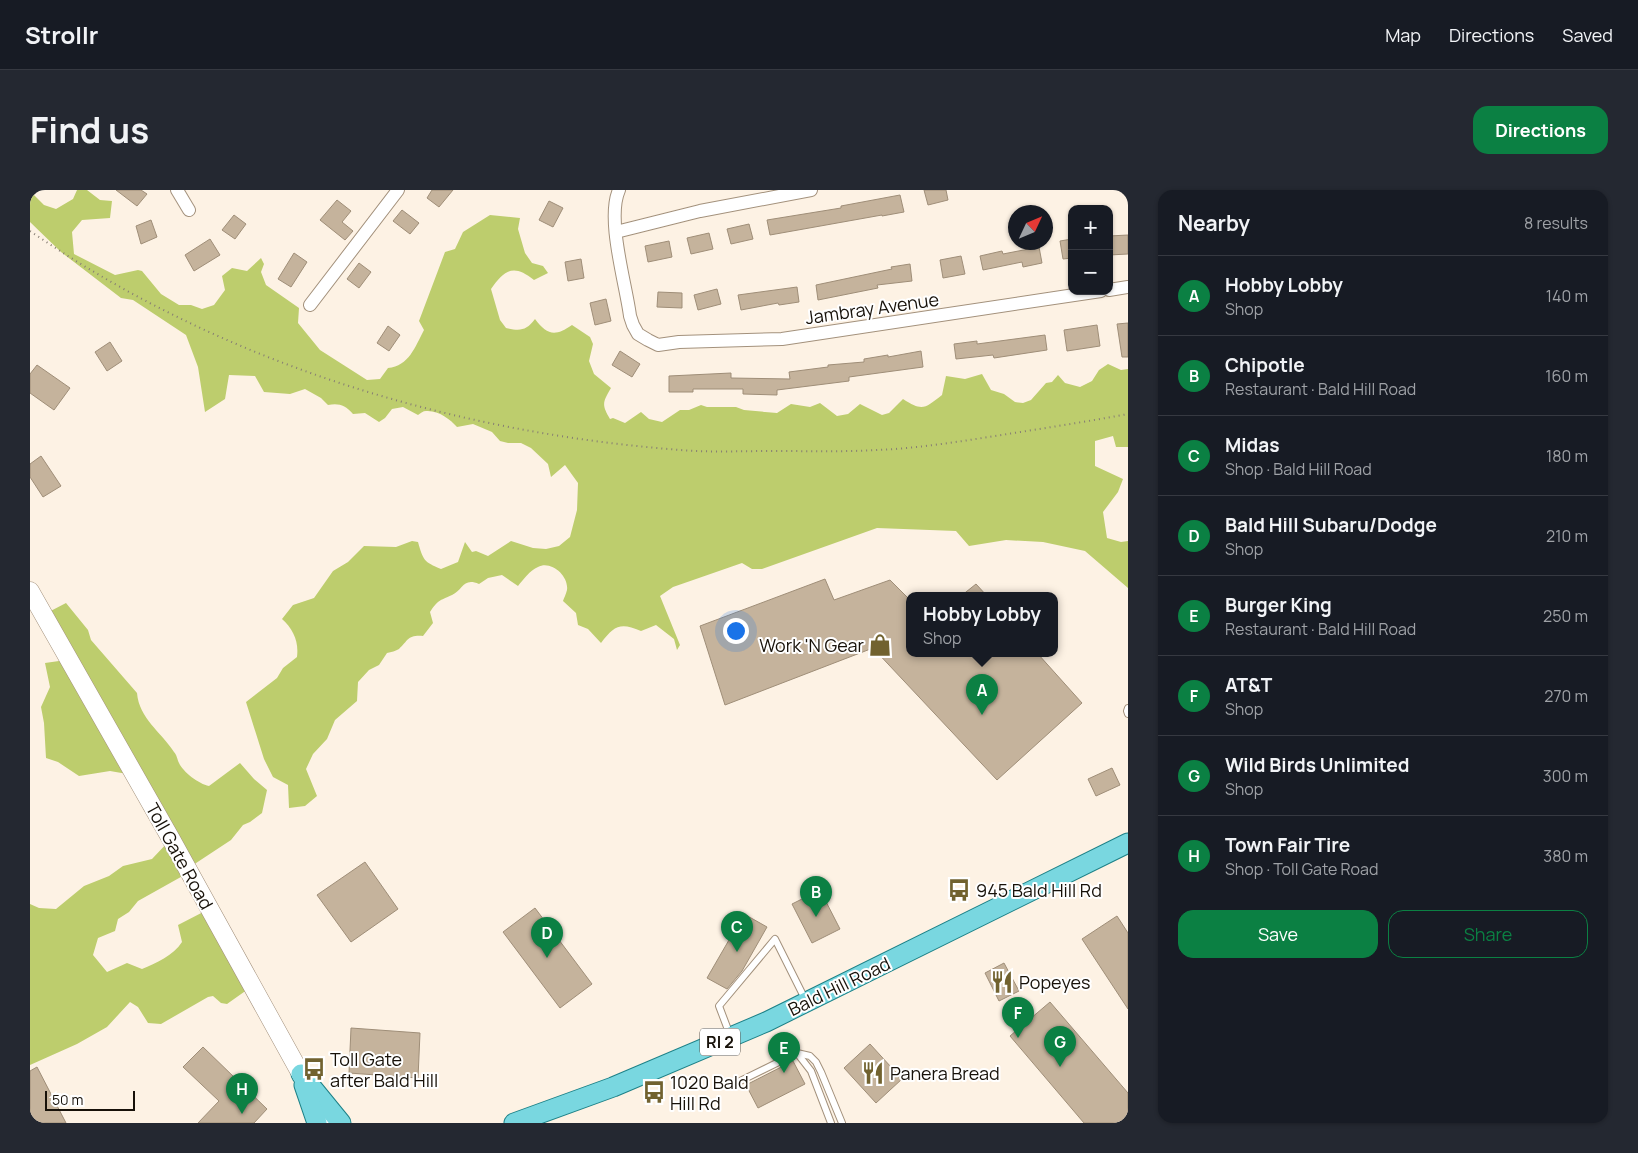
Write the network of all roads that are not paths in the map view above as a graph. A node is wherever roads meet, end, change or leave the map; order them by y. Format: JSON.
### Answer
{"nodes":[{"id":1,"x":177,"y":190,"type":"edge"},
{"id":2,"x":398,"y":190,"type":"edge"},
{"id":3,"x":619,"y":190,"type":"edge"},
{"id":4,"x":811,"y":190,"type":"edge"},
{"id":5,"x":189,"y":210,"type":"dead end"},
{"id":6,"x":616,"y":232,"type":"junction"},
{"id":7,"x":1128,"y":287,"type":"edge"},
{"id":8,"x":1113,"y":289,"type":"edge"},
{"id":9,"x":1074,"y":295,"type":"edge"},
{"id":10,"x":310,"y":305,"type":"dead end"},
{"id":11,"x":30,"y":591,"type":"edge"},
{"id":12,"x":1128,"y":708,"type":"edge"},
{"id":13,"x":1128,"y":714,"type":"edge"},
{"id":14,"x":1128,"y":843,"type":"edge"},
{"id":15,"x":806,"y":1002,"type":"junction"},
{"id":16,"x":730,"y":1038,"type":"junction"},
{"id":17,"x":798,"y":1053,"type":"junction"},
{"id":18,"x":301,"y":1074,"type":"junction"},
{"id":19,"x":732,"y":1085,"type":"dead end"},
{"id":20,"x":317,"y":1123,"type":"edge"},
{"id":21,"x":328,"y":1123,"type":"edge"},
{"id":22,"x":341,"y":1123,"type":"edge"},
{"id":23,"x":514,"y":1123,"type":"edge"},
{"id":24,"x":831,"y":1123,"type":"edge"},
{"id":25,"x":842,"y":1123,"type":"edge"}],
"edges":[{"from":1,"to":5,"type":"street"},
{"from":2,"to":10,"type":"street"},
{"from":3,"to":6,"type":"street"},
{"from":4,"to":6,"type":"street"},
{"from":6,"to":9,"type":"street","name":"Jambray Avenue"},
{"from":7,"to":8,"type":"street"},
{"from":11,"to":18,"type":"main road","name":"Toll Gate Road"},
{"from":12,"to":13,"type":"lane"},
{"from":14,"to":15,"type":"main road","name":"Bald Hill Road","number":"RI 2"},
{"from":15,"to":16,"type":"main road","name":"Bald Hill Road","number":"RI 2"},
{"from":15,"to":16,"type":"lane"},
{"from":16,"to":23,"type":"main road","name":"Bald Hill Road","number":"RI 2"},
{"from":17,"to":19,"type":"lane"},
{"from":17,"to":24,"type":"lane"},
{"from":17,"to":25,"type":"lane"},
{"from":18,"to":20,"type":"main road"},
{"from":18,"to":21,"type":"main road","name":"Toll Gate Road"},
{"from":18,"to":22,"type":"main road"}]}
